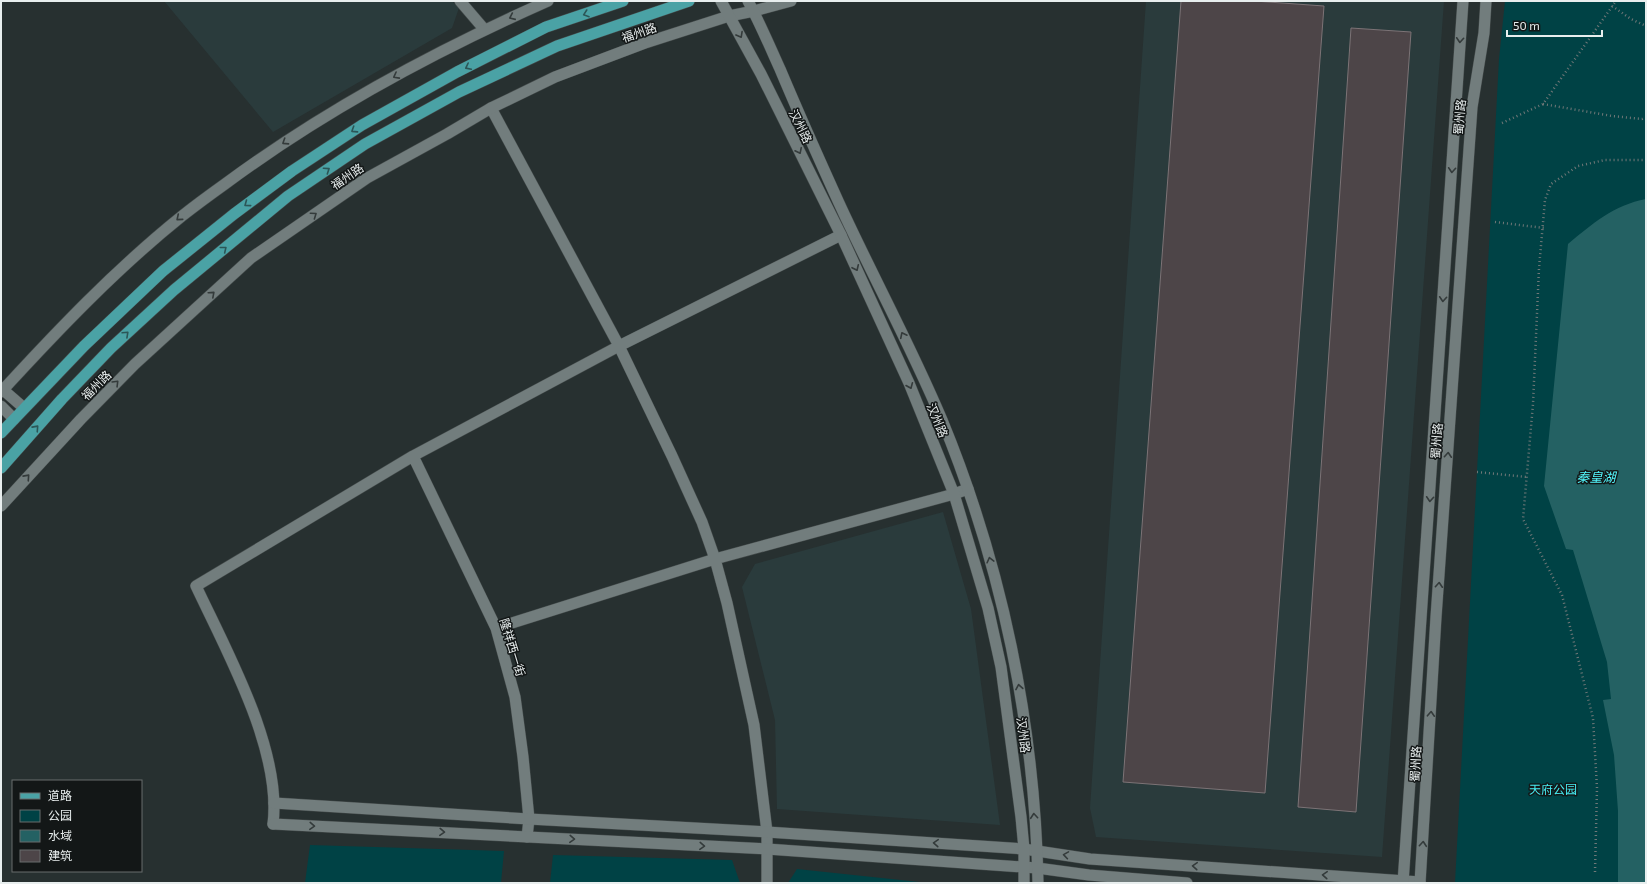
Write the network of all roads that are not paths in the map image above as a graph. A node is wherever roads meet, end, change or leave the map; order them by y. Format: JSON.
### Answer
{"nodes":[{"id":1,"x":460,"y":1,"type":"edge"},
{"id":2,"x":548,"y":1,"type":"edge"},
{"id":3,"x":623,"y":1,"type":"edge"},
{"id":4,"x":689,"y":1,"type":"edge"},
{"id":5,"x":721,"y":1,"type":"edge"},
{"id":6,"x":748,"y":1,"type":"edge"},
{"id":7,"x":791,"y":1,"type":"edge"},
{"id":8,"x":1463,"y":1,"type":"edge"},
{"id":9,"x":1486,"y":1,"type":"edge"},
{"id":10,"x":754,"y":11,"type":"junction"},
{"id":11,"x":729,"y":16,"type":"junction"},
{"id":12,"x":484,"y":29,"type":"junction"},
{"id":13,"x":491,"y":108,"type":"junction"},
{"id":14,"x":840,"y":235,"type":"junction"},
{"id":15,"x":619,"y":346,"type":"junction"},
{"id":16,"x":2,"y":390,"type":"edge"},
{"id":17,"x":1,"y":406,"type":"edge"},
{"id":18,"x":24,"y":408,"type":"junction"},
{"id":19,"x":14,"y":419,"type":"junction"},
{"id":20,"x":1,"y":433,"type":"edge"},
{"id":21,"x":413,"y":456,"type":"junction"},
{"id":22,"x":1,"y":468,"type":"edge"},
{"id":23,"x":968,"y":489,"type":"junction"},
{"id":24,"x":954,"y":494,"type":"junction"},
{"id":25,"x":1,"y":506,"type":"edge"},
{"id":26,"x":715,"y":559,"type":"junction"},
{"id":27,"x":496,"y":628,"type":"junction"},
{"id":28,"x":274,"y":802,"type":"junction"},
{"id":29,"x":529,"y":819,"type":"junction"},
{"id":30,"x":767,"y":832,"type":"junction"},
{"id":31,"x":527,"y":837,"type":"junction"},
{"id":32,"x":1024,"y":849,"type":"junction"},
{"id":33,"x":767,"y":850,"type":"junction"},
{"id":34,"x":1037,"y":850,"type":"junction"},
{"id":35,"x":1023,"y":868,"type":"junction"},
{"id":36,"x":1038,"y":868,"type":"junction"},
{"id":37,"x":1403,"y":882,"type":"edge"},
{"id":38,"x":1420,"y":882,"type":"edge"},
{"id":39,"x":767,"y":883,"type":"edge"},
{"id":40,"x":1024,"y":883,"type":"edge"},
{"id":41,"x":1038,"y":883,"type":"edge"},
{"id":42,"x":1187,"y":883,"type":"edge"}],
"edges":[{"from":1,"to":12,"type":"street"},
{"from":2,"to":12,"type":"street","one_way":true},
{"from":3,"to":18,"type":"main road","one_way":true},
{"from":22,"to":4,"type":"main road","name":"福州路","one_way":true},
{"from":5,"to":11,"type":"street","name":"汉州路"},
{"from":6,"to":10,"type":"street","name":"汉州路"},
{"from":7,"to":10,"type":"street","name":"福州路"},
{"from":8,"to":37,"type":"street","name":"蜀州路","one_way":true},
{"from":38,"to":9,"type":"street","name":"蜀州路","one_way":true},
{"from":10,"to":11,"type":"street","name":"福州路"},
{"from":23,"to":10,"type":"street","name":"汉州路","one_way":true},
{"from":11,"to":13,"type":"street","name":"福州路"},
{"from":11,"to":14,"type":"street","name":"汉州路","one_way":true},
{"from":12,"to":16,"type":"street","one_way":true},
{"from":13,"to":15,"type":"street"},
{"from":25,"to":13,"type":"street","name":"福州路","one_way":true},
{"from":14,"to":15,"type":"street"},
{"from":14,"to":24,"type":"street","name":"汉州路","one_way":true},
{"from":15,"to":21,"type":"street"},
{"from":15,"to":26,"type":"street"},
{"from":16,"to":18,"type":"street"},
{"from":17,"to":19,"type":"street"},
{"from":18,"to":19,"type":"main road"},
{"from":19,"to":20,"type":"main road"},
{"from":21,"to":27,"type":"street","name":"隆祥西一街"},
{"from":21,"to":28,"type":"street"},
{"from":23,"to":24,"type":"street"},
{"from":34,"to":23,"type":"street","name":"汉州路","one_way":true},
{"from":24,"to":26,"type":"street"},
{"from":24,"to":32,"type":"street","name":"汉州路"},
{"from":26,"to":27,"type":"street"},
{"from":26,"to":30,"type":"street"},
{"from":27,"to":29,"type":"street","name":"隆祥西一街"},
{"from":28,"to":29,"type":"street"},
{"from":28,"to":31,"type":"street","one_way":true},
{"from":29,"to":30,"type":"street"},
{"from":29,"to":31,"type":"street","name":"隆祥西一街"},
{"from":32,"to":30,"type":"street","one_way":true},
{"from":30,"to":33,"type":"street"},
{"from":31,"to":33,"type":"street","one_way":true},
{"from":32,"to":34,"type":"street"},
{"from":32,"to":35,"type":"street","name":"汉州路"},
{"from":33,"to":35,"type":"street"},
{"from":33,"to":39,"type":"street"},
{"from":34,"to":36,"type":"street","name":"汉州路"},
{"from":37,"to":34,"type":"street","one_way":true},
{"from":35,"to":36,"type":"street"},
{"from":35,"to":40,"type":"street","name":"汉州路"},
{"from":36,"to":41,"type":"street","name":"汉州路"},
{"from":36,"to":42,"type":"street"},
{"from":37,"to":38,"type":"street"}]}
